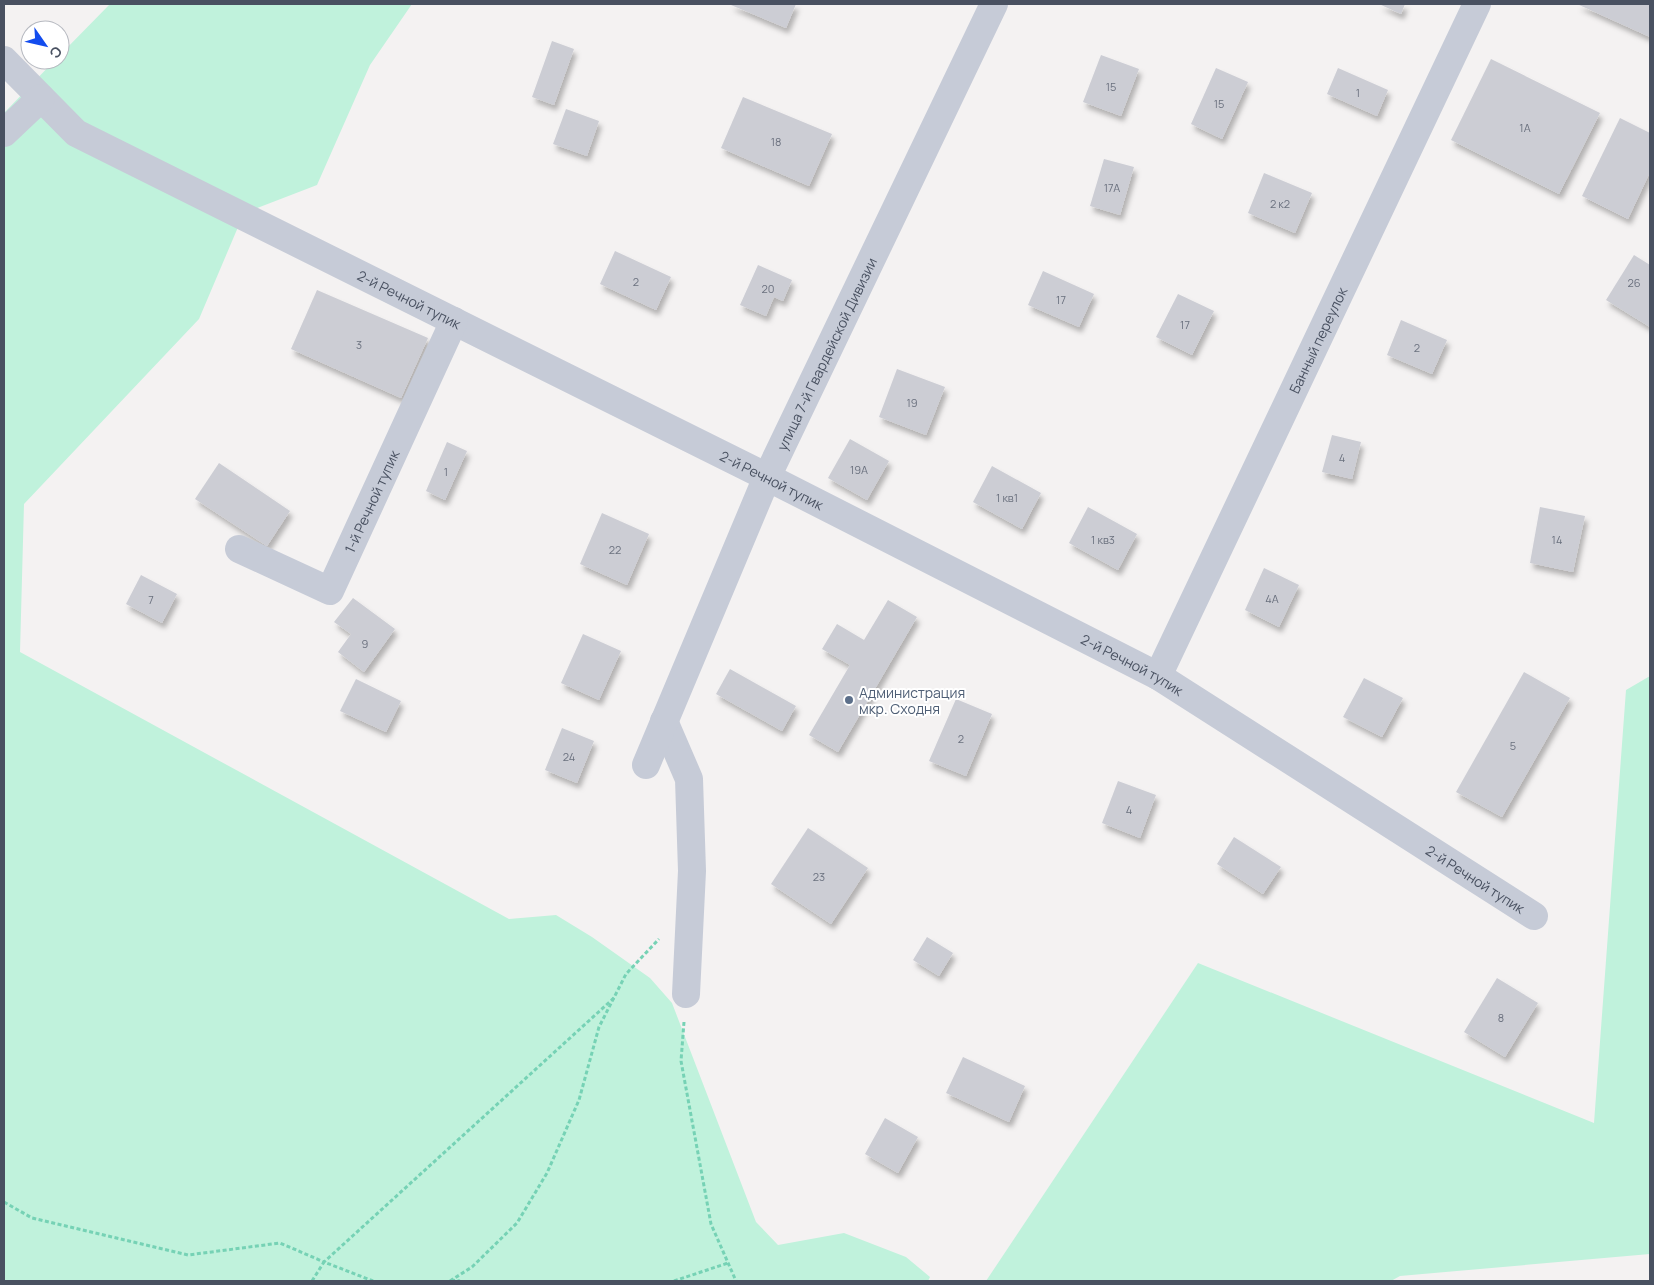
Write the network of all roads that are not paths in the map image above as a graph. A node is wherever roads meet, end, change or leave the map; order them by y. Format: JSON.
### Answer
{"nodes":[{"id":1,"x":994,"y":4,"type":"edge"},
{"id":2,"x":1477,"y":4,"type":"edge"},
{"id":3,"x":4,"y":60,"type":"edge"},
{"id":4,"x":41,"y":98,"type":"junction"},
{"id":5,"x":4,"y":133,"type":"edge"},
{"id":6,"x":454,"y":321,"type":"junction"},
{"id":7,"x":767,"y":477,"type":"junction"},
{"id":8,"x":239,"y":549,"type":"dead end"},
{"id":9,"x":1158,"y":676,"type":"junction"},
{"id":10,"x":664,"y":721,"type":"junction"},
{"id":11,"x":646,"y":765,"type":"dead end"},
{"id":12,"x":1534,"y":916,"type":"dead end"},
{"id":13,"x":686,"y":994,"type":"road end"}],
"edges":[{"from":1,"to":7,"type":"street","name":"улица 7-й Гвардейской Дивизии"},
{"from":2,"to":9,"type":"street","name":"Банный переулок"},
{"from":3,"to":4,"type":"street","name":"2-й Речной тупик"},
{"from":4,"to":5,"type":"street"},
{"from":4,"to":6,"type":"street","name":"2-й Речной тупик"},
{"from":6,"to":7,"type":"street","name":"2-й Речной тупик"},
{"from":6,"to":8,"type":"street","name":"1-й Речной тупик"},
{"from":7,"to":9,"type":"street","name":"2-й Речной тупик"},
{"from":7,"to":10,"type":"street","name":"улица 7-й Гвардейской Дивизии"},
{"from":9,"to":12,"type":"street","name":"2-й Речной тупик"},
{"from":10,"to":11,"type":"street","name":"улица 7-й Гвардейской Дивизии"},
{"from":10,"to":13,"type":"street"}]}
